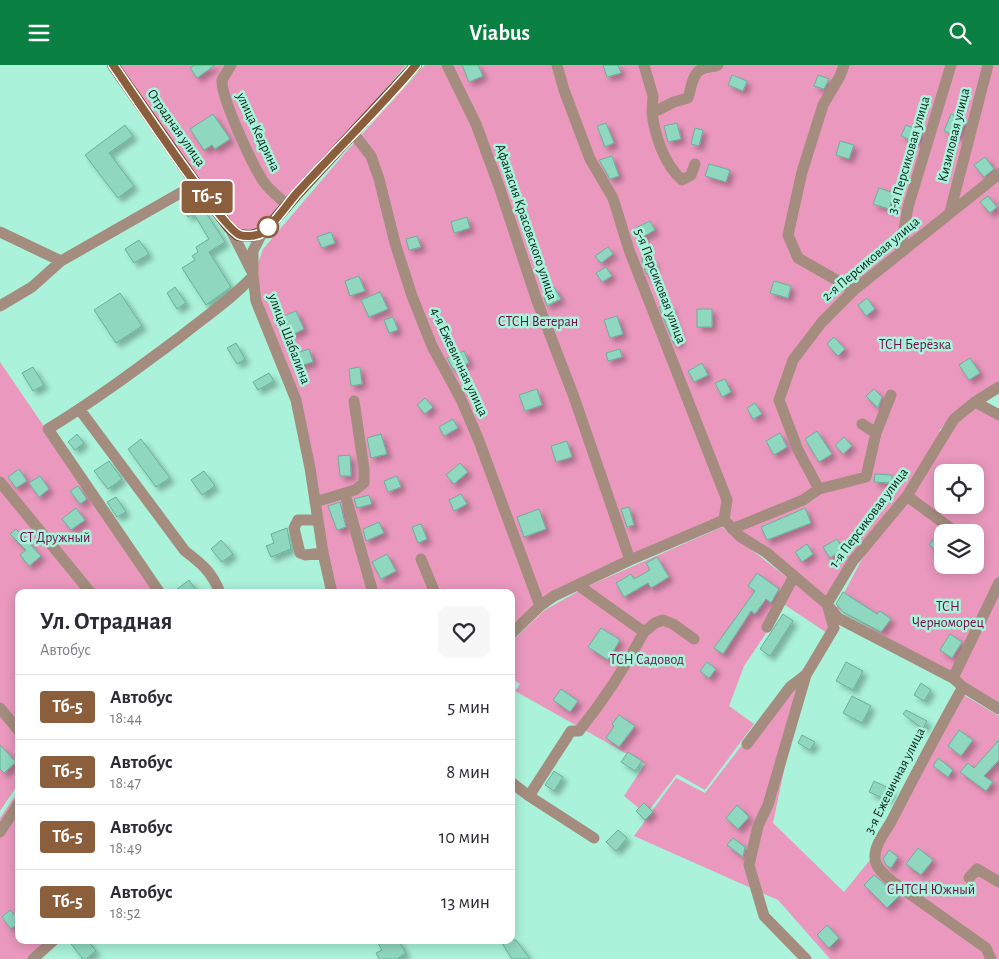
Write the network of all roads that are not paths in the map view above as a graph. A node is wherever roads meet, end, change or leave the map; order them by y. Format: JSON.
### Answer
{"nodes":[{"id":1,"x":113,"y":65,"type":"edge"},
{"id":2,"x":231,"y":65,"type":"edge"},
{"id":3,"x":416,"y":65,"type":"edge"},
{"id":4,"x":447,"y":65,"type":"edge"},
{"id":5,"x":557,"y":65,"type":"edge"},
{"id":6,"x":644,"y":65,"type":"edge"},
{"id":7,"x":718,"y":65,"type":"edge"},
{"id":8,"x":844,"y":65,"type":"edge"},
{"id":9,"x":951,"y":65,"type":"edge"},
{"id":10,"x":988,"y":65,"type":"edge"},
{"id":11,"x":652,"y":113,"type":"junction"},
{"id":12,"x":353,"y":133,"type":"junction"},
{"id":13,"x":695,"y":165,"type":"dead end"},
{"id":14,"x":999,"y":174,"type":"edge"},
{"id":15,"x":196,"y":184,"type":"junction"},
{"id":16,"x":287,"y":205,"type":"junction"},
{"id":17,"x":950,"y":212,"type":"junction"},
{"id":18,"x":229,"y":227,"type":"junction"},
{"id":19,"x":267,"y":228,"type":"junction"},
{"id":20,"x":0,"y":231,"type":"edge"},
{"id":21,"x":900,"y":253,"type":"junction"},
{"id":22,"x":60,"y":261,"type":"junction"},
{"id":23,"x":253,"y":276,"type":"junction"},
{"id":24,"x":854,"y":290,"type":"junction"},
{"id":25,"x":0,"y":307,"type":"edge"},
{"id":26,"x":999,"y":387,"type":"edge"},
{"id":27,"x":891,"y":395,"type":"dead end"},
{"id":28,"x":354,"y":401,"type":"dead end"},
{"id":29,"x":975,"y":402,"type":"junction"},
{"id":30,"x":80,"y":409,"type":"junction"},
{"id":31,"x":999,"y":415,"type":"edge"},
{"id":32,"x":862,"y":424,"type":"dead end"},
{"id":33,"x":876,"y":433,"type":"junction"},
{"id":34,"x":0,"y":482,"type":"edge"},
{"id":35,"x":819,"y":489,"type":"junction"},
{"id":36,"x":345,"y":494,"type":"junction"},
{"id":37,"x":907,"y":496,"type":"junction"},
{"id":38,"x":315,"y":502,"type":"junction"},
{"id":39,"x":317,"y":520,"type":"junction"},
{"id":40,"x":724,"y":520,"type":"junction"},
{"id":41,"x":945,"y":524,"type":"edge"},
{"id":42,"x":732,"y":529,"type":"junction"},
{"id":43,"x":323,"y":553,"type":"junction"},
{"id":44,"x":421,"y":559,"type":"dead end"},
{"id":45,"x":630,"y":560,"type":"junction"},
{"id":46,"x":794,"y":576,"type":"junction"},
{"id":47,"x":999,"y":583,"type":"edge"},
{"id":48,"x":578,"y":585,"type":"junction"},
{"id":49,"x":88,"y":589,"type":"edge"},
{"id":50,"x":157,"y":589,"type":"edge"},
{"id":51,"x":218,"y":589,"type":"edge"},
{"id":52,"x":330,"y":589,"type":"edge"},
{"id":53,"x":368,"y":589,"type":"edge"},
{"id":54,"x":433,"y":589,"type":"edge"},
{"id":55,"x":827,"y":604,"type":"junction"},
{"id":56,"x":540,"y":606,"type":"junction"},
{"id":57,"x":768,"y":627,"type":"dead end"},
{"id":58,"x":515,"y":630,"type":"edge"},
{"id":59,"x":644,"y":632,"type":"junction"},
{"id":60,"x":694,"y":639,"type":"dead end"},
{"id":61,"x":806,"y":675,"type":"junction"},
{"id":62,"x":953,"y":678,"type":"junction"},
{"id":63,"x":963,"y":687,"type":"junction"},
{"id":64,"x":0,"y":708,"type":"edge"},
{"id":65,"x":999,"y":709,"type":"edge"},
{"id":66,"x":15,"y":726,"type":"edge"},
{"id":67,"x":747,"y":744,"type":"dead end"},
{"id":68,"x":515,"y":785,"type":"edge"},
{"id":69,"x":529,"y":796,"type":"junction"},
{"id":70,"x":15,"y":809,"type":"edge"},
{"id":71,"x":0,"y":832,"type":"edge"},
{"id":72,"x":594,"y":837,"type":"dead end"},
{"id":73,"x":969,"y":878,"type":"dead end"},
{"id":74,"x":999,"y":882,"type":"edge"},
{"id":75,"x":49,"y":944,"type":"edge"},
{"id":76,"x":32,"y":959,"type":"edge"},
{"id":77,"x":806,"y":959,"type":"edge"},
{"id":78,"x":991,"y":959,"type":"edge"}],
"edges":[{"from":1,"to":15,"type":"main road","name":"Отрадная улица"},
{"from":2,"to":16,"type":"street","name":"улица Кедрина"},
{"from":3,"to":12,"type":"main road","name":"улица Шабалина"},
{"from":4,"to":45,"type":"street","name":"Афанасия Красовского улица"},
{"from":5,"to":40,"type":"street","name":"5-я Персиковая улица"},
{"from":6,"to":11,"type":"street"},
{"from":7,"to":11,"type":"street"},
{"from":8,"to":24,"type":"street"},
{"from":9,"to":21,"type":"street","name":"3-я Персиковая улица"},
{"from":10,"to":17,"type":"street","name":"Кизиловая улица"},
{"from":11,"to":13,"type":"street"},
{"from":12,"to":16,"type":"main road","name":"улица Шабалина"},
{"from":12,"to":56,"type":"street","name":"4-я Ежевичная улица"},
{"from":14,"to":17,"type":"street","name":"2-я Персиковая улица"},
{"from":15,"to":18,"type":"main road","name":"Отрадная улица"},
{"from":15,"to":22,"type":"street"},
{"from":16,"to":19,"type":"main road","name":"улица Шабалина"},
{"from":17,"to":21,"type":"street","name":"2-я Персиковая улица"},
{"from":18,"to":19,"type":"main road"},
{"from":18,"to":23,"type":"street"},
{"from":19,"to":23,"type":"street","name":"улица Шабалина"},
{"from":20,"to":22,"type":"street"},
{"from":21,"to":24,"type":"street","name":"2-я Персиковая улица"},
{"from":22,"to":25,"type":"street"},
{"from":23,"to":30,"type":"street"},
{"from":23,"to":38,"type":"street","name":"улица Шабалина"},
{"from":24,"to":35,"type":"street","name":"2-я Персиковая улица"},
{"from":26,"to":29,"type":"street","name":"1-я Персиковая улица"},
{"from":27,"to":33,"type":"street"},
{"from":28,"to":36,"type":"street"},
{"from":29,"to":31,"type":"street"},
{"from":29,"to":37,"type":"street","name":"1-я Персиковая улица"},
{"from":30,"to":50,"type":"street"},
{"from":30,"to":51,"type":"street"},
{"from":32,"to":33,"type":"street"},
{"from":33,"to":35,"type":"street"},
{"from":34,"to":49,"type":"street"},
{"from":35,"to":42,"type":"street"},
{"from":36,"to":38,"type":"street"},
{"from":36,"to":53,"type":"street"},
{"from":37,"to":41,"type":"street"},
{"from":37,"to":55,"type":"street","name":"1-я Персиковая улица"},
{"from":38,"to":39,"type":"street","name":"улица Шабалина"},
{"from":39,"to":43,"type":"street","name":"улица Шабалина"},
{"from":39,"to":43,"type":"street"},
{"from":40,"to":42,"type":"street"},
{"from":40,"to":45,"type":"street"},
{"from":42,"to":46,"type":"street"},
{"from":43,"to":52,"type":"street","name":"улица Шабалина"},
{"from":44,"to":54,"type":"street"},
{"from":45,"to":48,"type":"street"},
{"from":46,"to":55,"type":"street"},
{"from":46,"to":57,"type":"street"},
{"from":47,"to":62,"type":"street"},
{"from":48,"to":56,"type":"street"},
{"from":48,"to":59,"type":"street"},
{"from":55,"to":61,"type":"street"},
{"from":55,"to":62,"type":"street"},
{"from":56,"to":58,"type":"street"},
{"from":59,"to":60,"type":"street"},
{"from":59,"to":69,"type":"street"},
{"from":61,"to":67,"type":"street"},
{"from":61,"to":77,"type":"street"},
{"from":62,"to":63,"type":"street"},
{"from":63,"to":65,"type":"street"},
{"from":63,"to":78,"type":"street","name":"3-я Ежевичная улица"},
{"from":64,"to":66,"type":"street"},
{"from":68,"to":69,"type":"street"},
{"from":69,"to":72,"type":"street"},
{"from":70,"to":71,"type":"street"},
{"from":73,"to":74,"type":"street"},
{"from":75,"to":76,"type":"street"}]}
